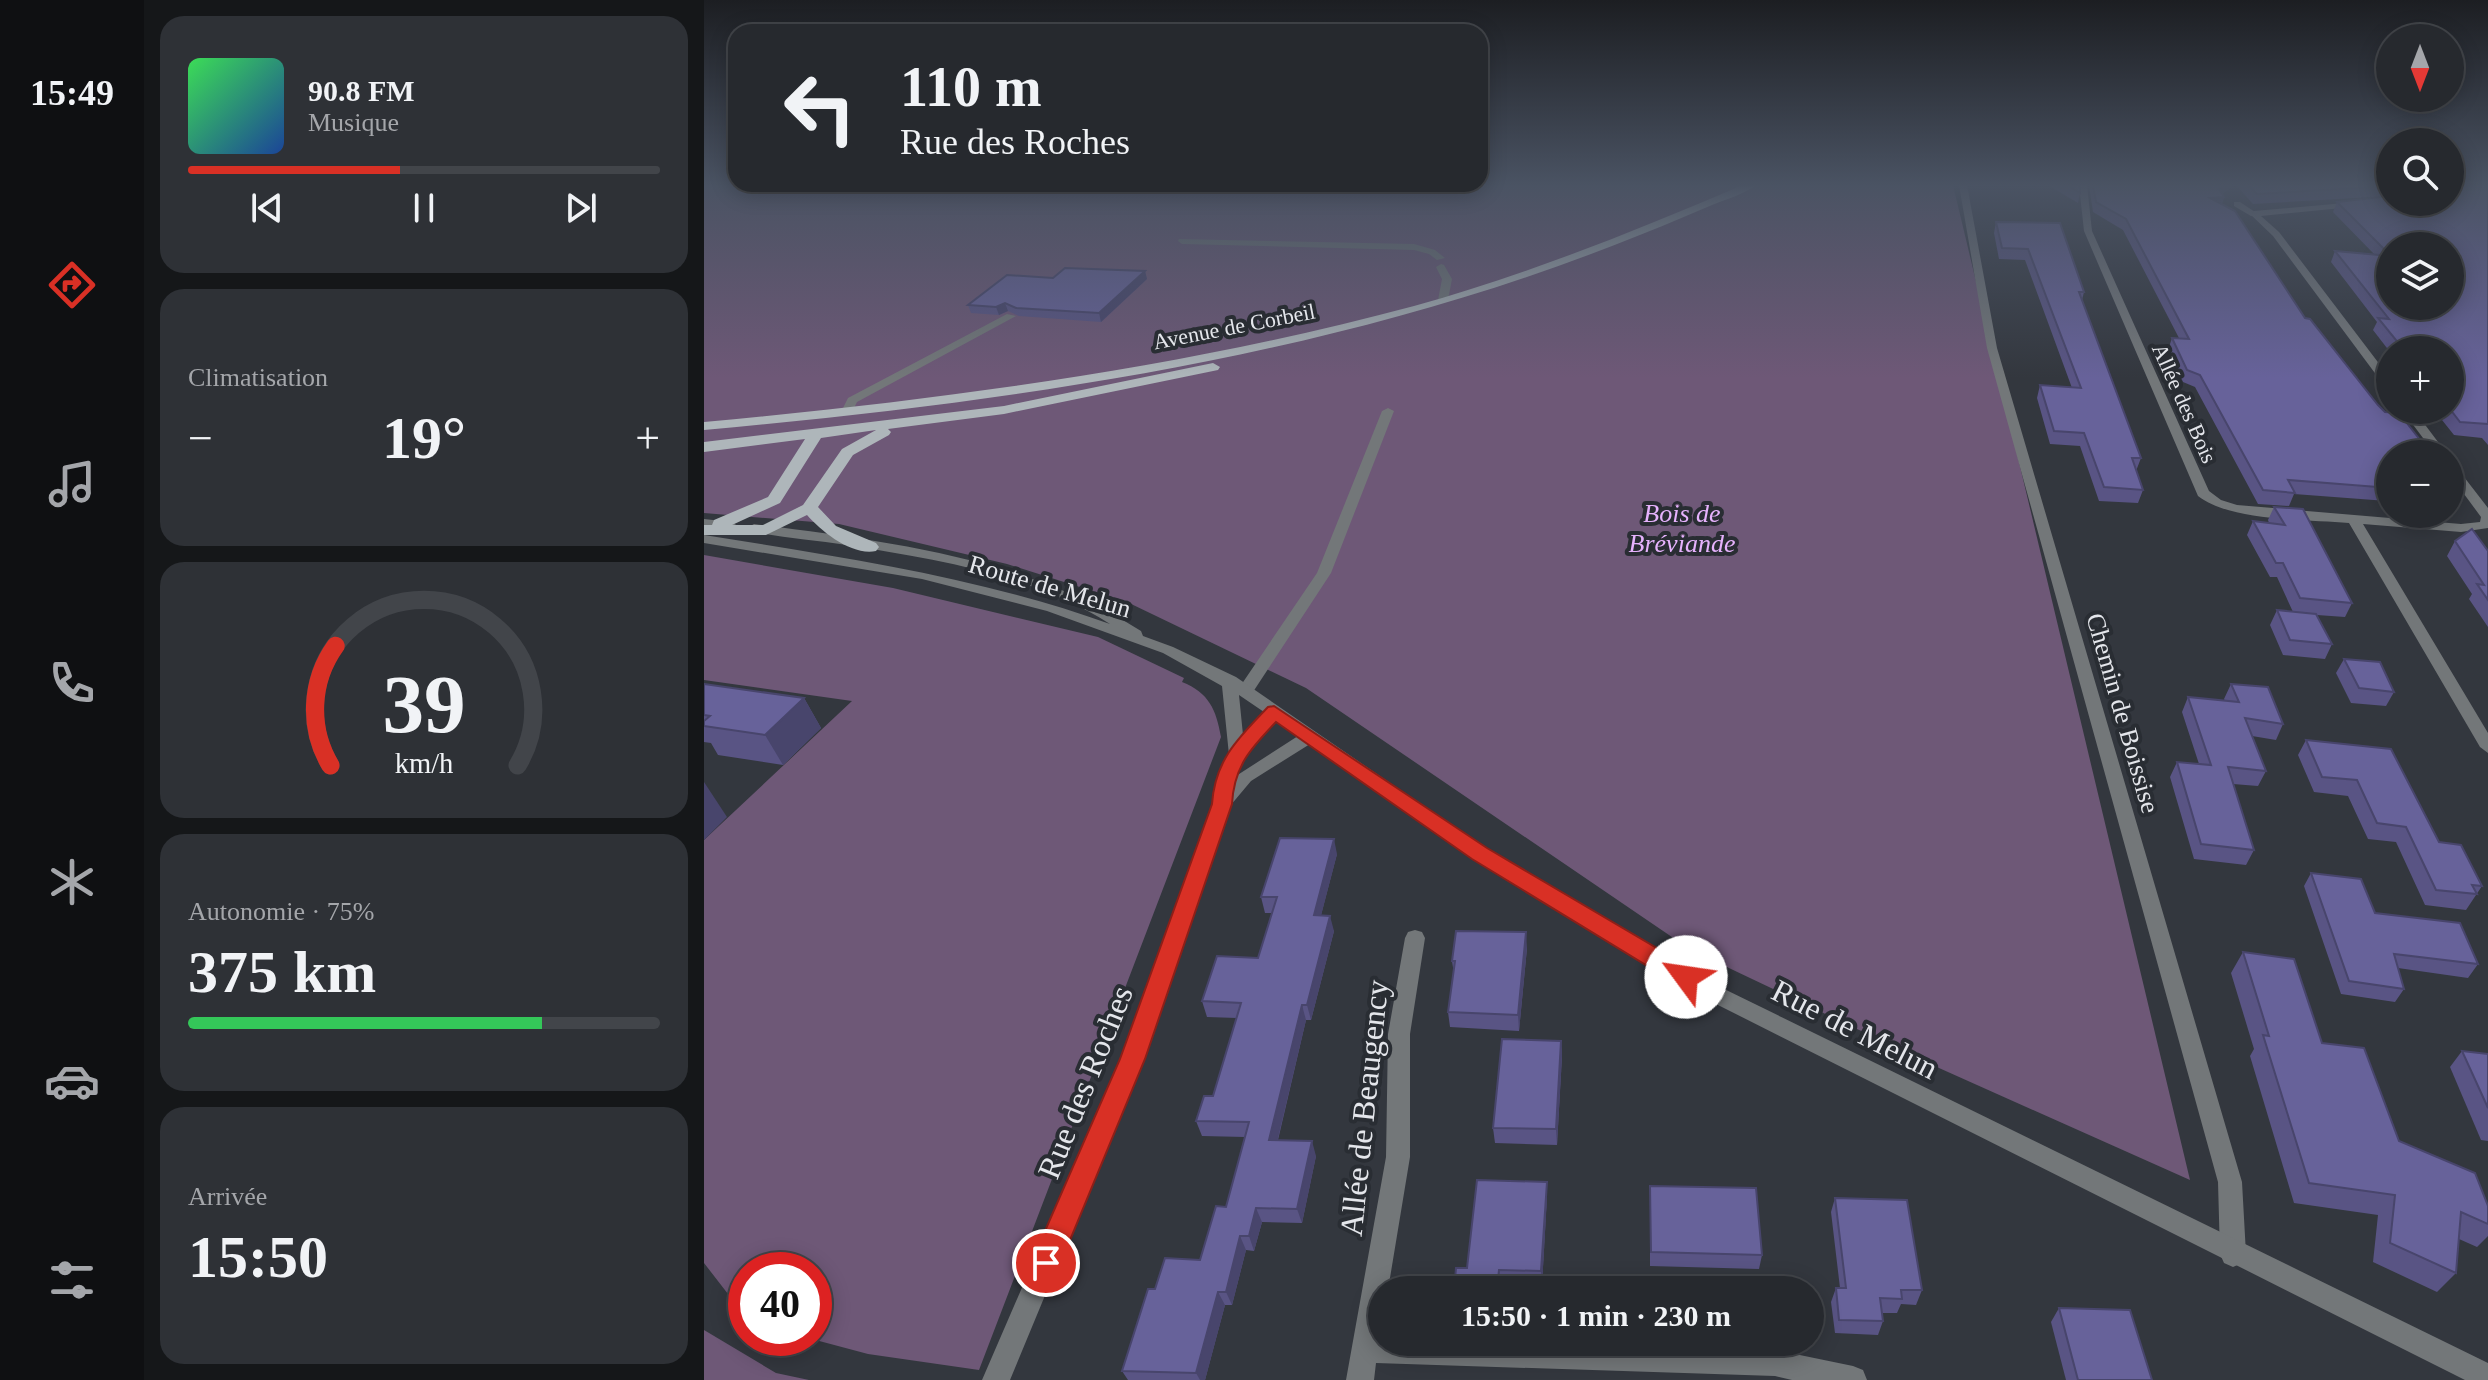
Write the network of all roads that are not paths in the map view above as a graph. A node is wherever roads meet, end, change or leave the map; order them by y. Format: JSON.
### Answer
{"nodes":[{"id":1,"x":1423,"y":249,"type":"edge"},
{"id":2,"x":1590,"y":249,"type":"edge"},
{"id":3,"x":1602,"y":249,"type":"edge"},
{"id":4,"x":1974,"y":249,"type":"edge"},
{"id":5,"x":2096,"y":249,"type":"edge"},
{"id":6,"x":2288,"y":249,"type":"edge"},
{"id":7,"x":1443,"y":300,"type":"junction"},
{"id":8,"x":1011,"y":316,"type":"edge"},
{"id":9,"x":2376,"y":367,"type":"edge"},
{"id":10,"x":1388,"y":411,"type":"dead end"},
{"id":11,"x":844,"y":418,"type":"junction"},
{"id":12,"x":896,"y":425,"type":"junction"},
{"id":13,"x":704,"y":426,"type":"edge"},
{"id":14,"x":858,"y":430,"type":"junction"},
{"id":15,"x":815,"y":435,"type":"junction"},
{"id":16,"x":743,"y":444,"type":"junction"},
{"id":17,"x":704,"y":447,"type":"edge"},
{"id":18,"x":847,"y":452,"type":"junction"},
{"id":19,"x":798,"y":462,"type":"junction"},
{"id":20,"x":2464,"y":485,"type":"edge"},
{"id":21,"x":774,"y":500,"type":"junction"},
{"id":22,"x":809,"y":508,"type":"junction"},
{"id":23,"x":2353,"y":518,"type":"junction"},
{"id":24,"x":2376,"y":520,"type":"edge"},
{"id":25,"x":704,"y":523,"type":"edge"},
{"id":26,"x":712,"y":527,"type":"edge"},
{"id":27,"x":2464,"y":528,"type":"edge"},
{"id":28,"x":704,"y":539,"type":"edge"},
{"id":29,"x":758,"y":540,"type":"junction"},
{"id":30,"x":870,"y":547,"type":"junction"},
{"id":31,"x":1140,"y":638,"type":"junction"},
{"id":32,"x":1230,"y":681,"type":"junction"},
{"id":33,"x":1245,"y":691,"type":"junction"},
{"id":34,"x":1274,"y":712,"type":"junction"},
{"id":35,"x":1309,"y":737,"type":"junction"},
{"id":36,"x":2488,"y":747,"type":"edge"},
{"id":37,"x":1236,"y":752,"type":"junction"},
{"id":38,"x":1222,"y":804,"type":"junction"},
{"id":39,"x":1415,"y":938,"type":"dead end"},
{"id":40,"x":2233,"y":1254,"type":"junction"},
{"id":41,"x":1365,"y":1349,"type":"junction"},
{"id":42,"x":2488,"y":1377,"type":"edge"},
{"id":43,"x":996,"y":1380,"type":"edge"},
{"id":44,"x":1360,"y":1380,"type":"edge"},
{"id":45,"x":1853,"y":1380,"type":"edge"}],
"edges":[{"from":1,"to":7,"type":"street"},
{"from":2,"to":7,"type":"main road","name":"Avenue de Corbeil"},
{"from":3,"to":12,"type":"main road"},
{"from":4,"to":40,"type":"street","name":"Chemin de Boissise"},
{"from":5,"to":23,"type":"street","name":"Allée des Bois"},
{"from":6,"to":9,"type":"street"},
{"from":7,"to":11,"type":"main road","name":"Avenue de Corbeil"},
{"from":8,"to":11,"type":"street"},
{"from":10,"to":33,"type":"street"},
{"from":11,"to":13,"type":"main road"},
{"from":11,"to":14,"type":"main road"},
{"from":11,"to":15,"type":"main road"},
{"from":12,"to":14,"type":"main road"},
{"from":12,"to":18,"type":"main road"},
{"from":14,"to":15,"type":"main road"},
{"from":14,"to":18,"type":"main road"},
{"from":15,"to":16,"type":"main road"},
{"from":15,"to":19,"type":"main road"},
{"from":16,"to":17,"type":"main road"},
{"from":16,"to":19,"type":"main road"},
{"from":18,"to":22,"type":"main road"},
{"from":19,"to":21,"type":"main road"},
{"from":20,"to":27,"type":"street","name":"Allée des Bois"},
{"from":21,"to":26,"type":"main road"},
{"from":21,"to":29,"type":"main road"},
{"from":22,"to":29,"type":"main road"},
{"from":22,"to":30,"type":"main road"},
{"from":23,"to":24,"type":"street","name":"Allée des Bois"},
{"from":23,"to":36,"type":"street"},
{"from":25,"to":26,"type":"street"},
{"from":26,"to":29,"type":"main road"},
{"from":28,"to":29,"type":"street"},
{"from":29,"to":30,"type":"street","name":"Route de Melun"},
{"from":29,"to":31,"type":"street","name":"Route de Melun"},
{"from":30,"to":31,"type":"street","name":"Route de Melun"},
{"from":31,"to":32,"type":"street","name":"Rue de Melun"},
{"from":32,"to":33,"type":"street","name":"Rue de Melun"},
{"from":32,"to":37,"type":"street","name":"Rue des Roches"},
{"from":33,"to":34,"type":"street","name":"Rue de Melun"},
{"from":34,"to":35,"type":"street","name":"Rue de Melun"},
{"from":34,"to":37,"type":"street","name":"Rue des Roches"},
{"from":35,"to":38,"type":"street","name":"Rue des Roches"},
{"from":35,"to":40,"type":"street","name":"Rue de Melun"},
{"from":37,"to":38,"type":"street","name":"Rue des Roches"},
{"from":38,"to":43,"type":"street","name":"Rue des Roches"},
{"from":39,"to":41,"type":"street","name":"Allée de Beaugency"},
{"from":40,"to":42,"type":"street","name":"Rue de Melun"},
{"from":41,"to":44,"type":"street","name":"Allée de Beaugency"},
{"from":41,"to":45,"type":"street"}]}
